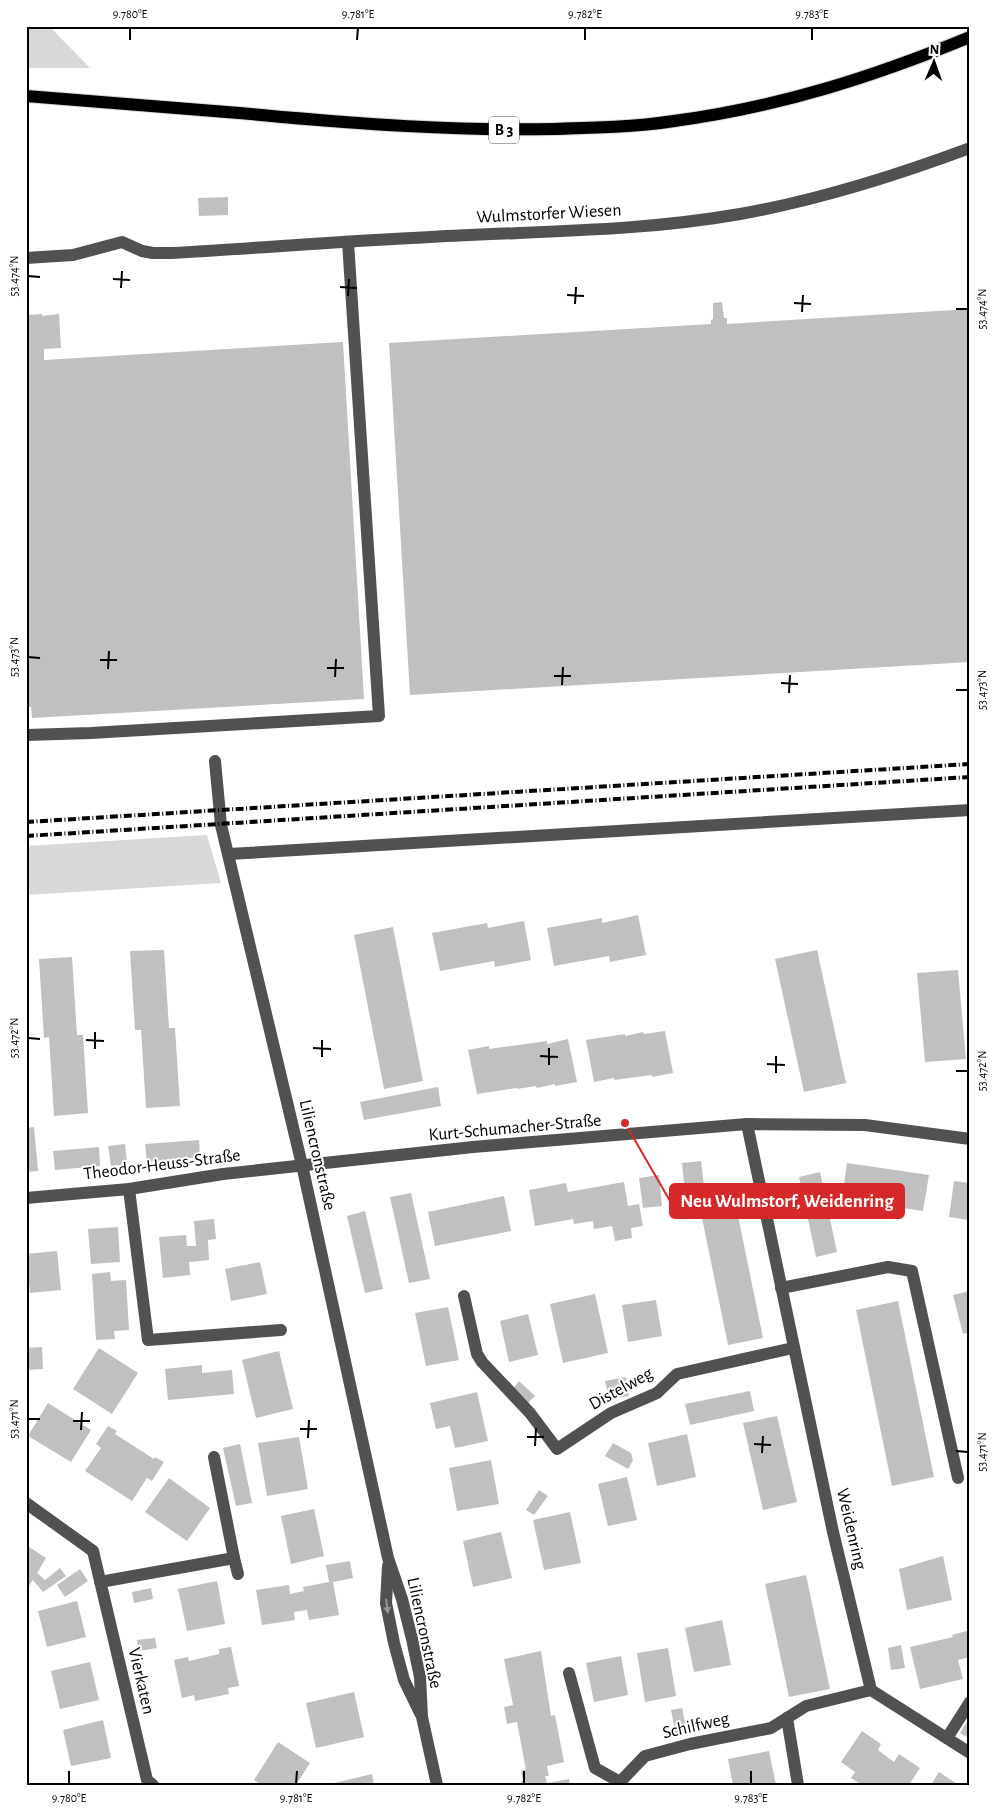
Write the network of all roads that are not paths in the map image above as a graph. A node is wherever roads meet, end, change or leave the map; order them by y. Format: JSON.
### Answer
{"nodes":[{"id":1,"x":970,"y":37,"type":"edge"},
{"id":2,"x":26,"y":96,"type":"edge"},
{"id":3,"x":970,"y":148,"type":"edge"},
{"id":4,"x":348,"y":242,"type":"junction"},
{"id":5,"x":26,"y":258,"type":"edge"},
{"id":6,"x":26,"y":735,"type":"edge"},
{"id":7,"x":216,"y":761,"type":"dead end"},
{"id":8,"x":970,"y":810,"type":"edge"},
{"id":9,"x":229,"y":854,"type":"junction"},
{"id":10,"x":747,"y":1124,"type":"junction"},
{"id":11,"x":970,"y":1139,"type":"edge"},
{"id":12,"x":302,"y":1165,"type":"junction"},
{"id":13,"x":129,"y":1189,"type":"junction"},
{"id":14,"x":26,"y":1198,"type":"edge"},
{"id":15,"x":781,"y":1288,"type":"junction"},
{"id":16,"x":464,"y":1296,"type":"dead end"},
{"id":17,"x":281,"y":1330,"type":"dead end"},
{"id":18,"x":793,"y":1348,"type":"junction"},
{"id":19,"x":214,"y":1457,"type":"dead end"},
{"id":20,"x":958,"y":1478,"type":"dead end"},
{"id":21,"x":26,"y":1503,"type":"edge"},
{"id":22,"x":234,"y":1558,"type":"junction"},
{"id":23,"x":388,"y":1558,"type":"junction"},
{"id":24,"x":238,"y":1574,"type":"dead end"},
{"id":25,"x":100,"y":1582,"type":"junction"},
{"id":26,"x":569,"y":1673,"type":"dead end"},
{"id":27,"x":872,"y":1690,"type":"junction"},
{"id":28,"x":970,"y":1702,"type":"edge"},
{"id":29,"x":422,"y":1717,"type":"junction"},
{"id":30,"x":787,"y":1718,"type":"junction"},
{"id":31,"x":947,"y":1738,"type":"junction"},
{"id":32,"x":970,"y":1753,"type":"edge"},
{"id":33,"x":621,"y":1783,"type":"edge"},
{"id":34,"x":153,"y":1785,"type":"edge"},
{"id":35,"x":437,"y":1785,"type":"edge"},
{"id":36,"x":798,"y":1785,"type":"edge"}],
"edges":[{"from":1,"to":2,"type":"main road","number":"B 3"},
{"from":3,"to":4,"type":"street","name":"Wulmstorfer Wiesen"},
{"from":4,"to":5,"type":"street","name":"Wulmstorfer Wiesen"},
{"from":4,"to":6,"type":"street"},
{"from":7,"to":9,"type":"street","name":"Liliencronstraße"},
{"from":8,"to":9,"type":"street"},
{"from":9,"to":12,"type":"street","name":"Liliencronstraße"},
{"from":10,"to":11,"type":"street","name":"Kurt-Schumacher-Straße"},
{"from":10,"to":12,"type":"street","name":"Kurt-Schumacher-Straße"},
{"from":10,"to":15,"type":"street","name":"Weidenring"},
{"from":12,"to":13,"type":"street","name":"Theodor-Heuss-Straße"},
{"from":12,"to":23,"type":"street","name":"Liliencronstraße"},
{"from":13,"to":14,"type":"street","name":"Theodor-Heuss-Straße"},
{"from":13,"to":17,"type":"street"},
{"from":15,"to":18,"type":"street","name":"Weidenring"},
{"from":15,"to":20,"type":"street"},
{"from":16,"to":18,"type":"street","name":"Distelweg"},
{"from":18,"to":27,"type":"street","name":"Weidenring"},
{"from":19,"to":22,"type":"street"},
{"from":21,"to":25,"type":"street","name":"Vierkaten"},
{"from":22,"to":24,"type":"street"},
{"from":22,"to":25,"type":"street"},
{"from":23,"to":29,"type":"street","name":"Liliencronstraße"},
{"from":23,"to":29,"type":"street","name":"Liliencronstraße","one_way":true},
{"from":25,"to":34,"type":"street","name":"Vierkaten"},
{"from":26,"to":33,"type":"street","name":"Schilfweg"},
{"from":27,"to":30,"type":"street","name":"Schilfweg"},
{"from":27,"to":31,"type":"street"},
{"from":28,"to":31,"type":"street"},
{"from":29,"to":35,"type":"street","name":"Liliencronstraße"},
{"from":30,"to":33,"type":"street","name":"Schilfweg"},
{"from":30,"to":36,"type":"street"},
{"from":31,"to":32,"type":"street"}]}
